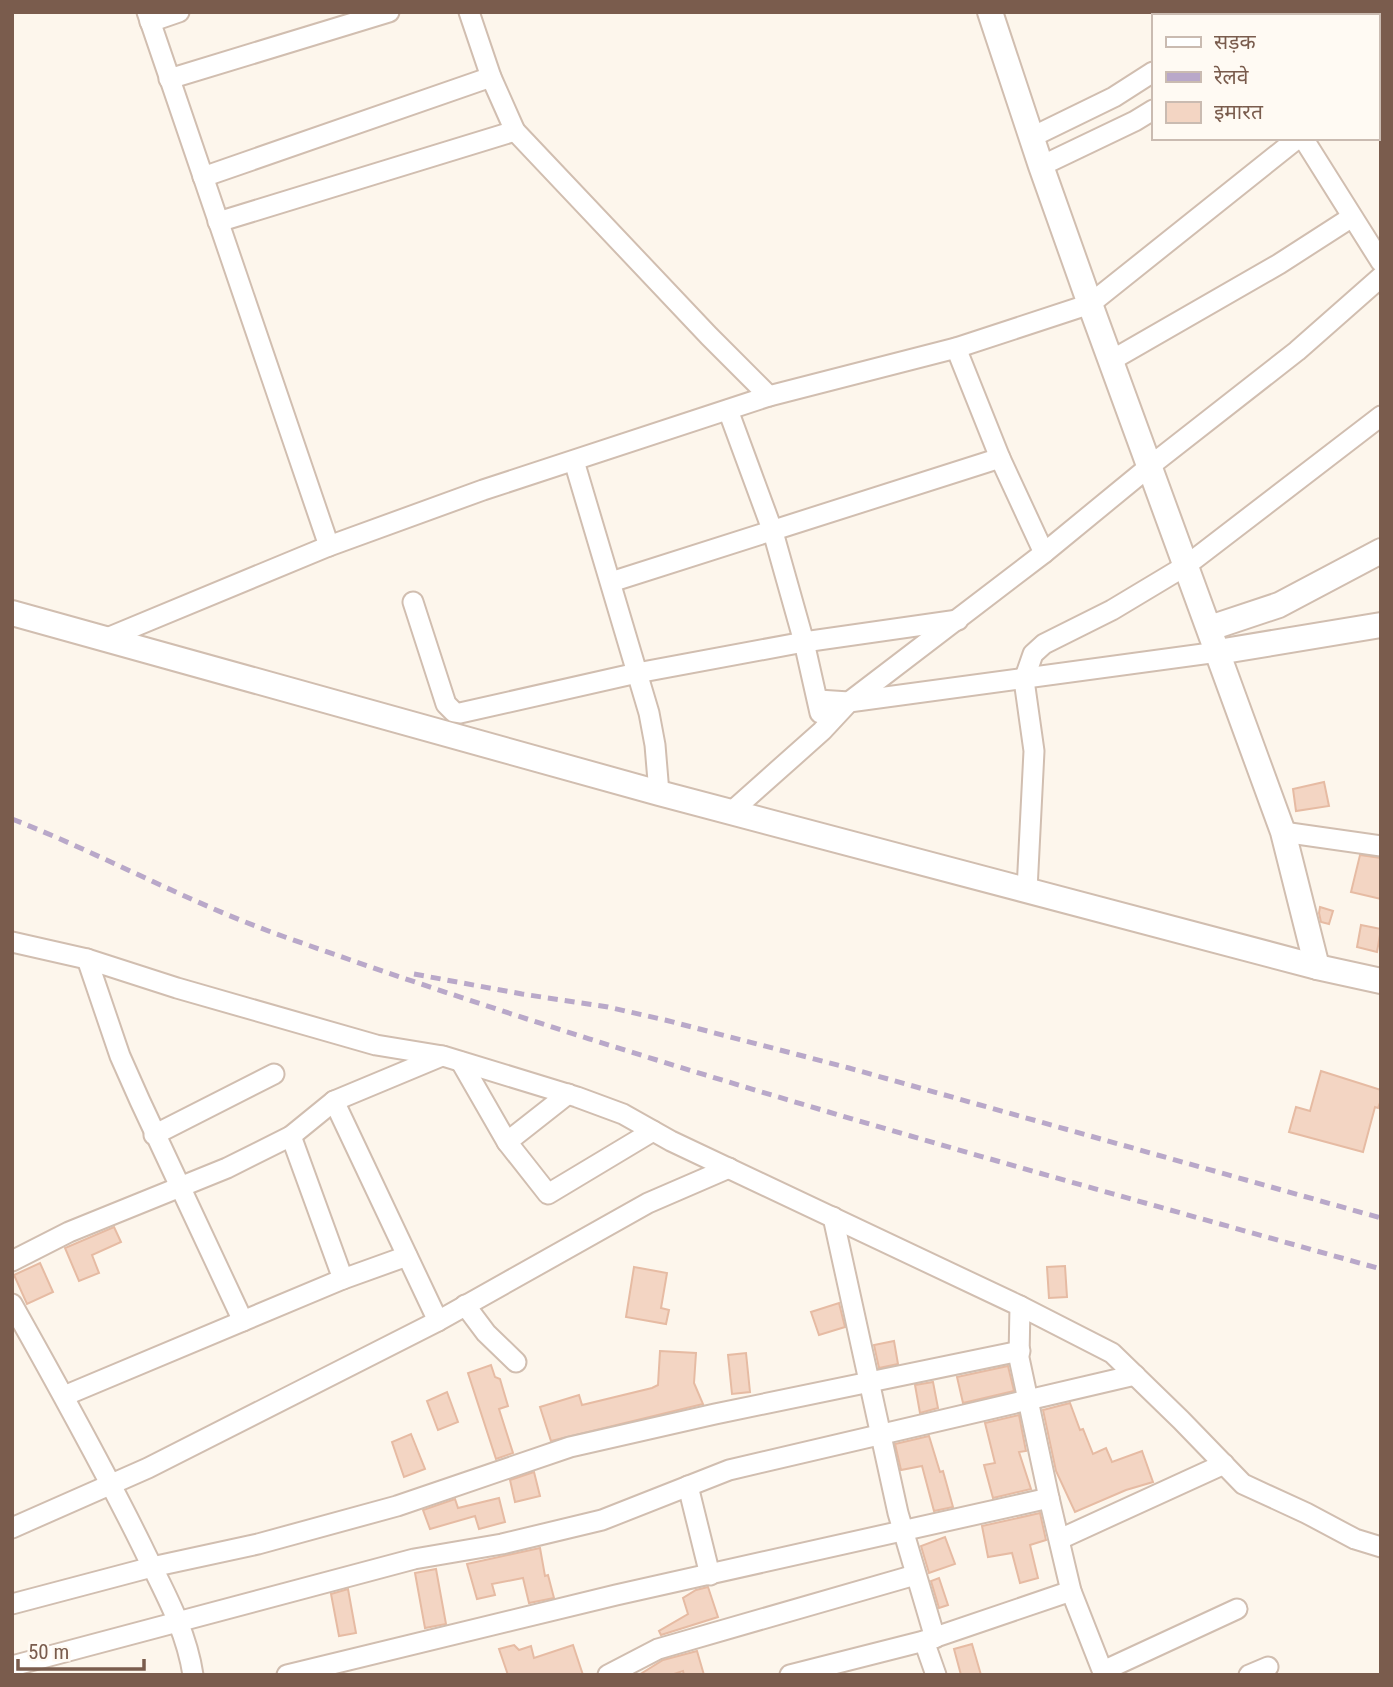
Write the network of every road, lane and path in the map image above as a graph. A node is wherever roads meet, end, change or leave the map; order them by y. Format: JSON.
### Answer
{"nodes":[{"id":1,"x":179,"y":12,"type":"edge"},
{"id":2,"x":389,"y":12,"type":"edge"},
{"id":3,"x":469,"y":12,"type":"edge"},
{"id":4,"x":990,"y":12,"type":"edge"},
{"id":5,"x":148,"y":17,"type":"edge"},
{"id":6,"x":1152,"y":73,"type":"edge"},
{"id":7,"x":491,"y":77,"type":"junction"},
{"id":8,"x":170,"y":79,"type":"junction"},
{"id":9,"x":1152,"y":111,"type":"edge"},
{"id":10,"x":515,"y":131,"type":"junction"},
{"id":11,"x":1032,"y":137,"type":"junction"},
{"id":12,"x":1298,"y":140,"type":"edge"},
{"id":13,"x":1302,"y":140,"type":"edge"},
{"id":14,"x":1041,"y":166,"type":"junction"},
{"id":15,"x":203,"y":177,"type":"junction"},
{"id":16,"x":1352,"y":216,"type":"junction"},
{"id":17,"x":218,"y":222,"type":"junction"},
{"id":18,"x":1381,"y":262,"type":"edge"},
{"id":19,"x":1381,"y":277,"type":"edge"},
{"id":20,"x":1090,"y":304,"type":"junction"},
{"id":21,"x":956,"y":348,"type":"junction"},
{"id":22,"x":1112,"y":360,"type":"junction"},
{"id":23,"x":769,"y":396,"type":"junction"},
{"id":24,"x":728,"y":410,"type":"junction"},
{"id":25,"x":1381,"y":416,"type":"edge"},
{"id":26,"x":1000,"y":458,"type":"junction"},
{"id":27,"x":574,"y":461,"type":"junction"},
{"id":28,"x":1150,"y":466,"type":"junction"},
{"id":29,"x":773,"y":532,"type":"junction"},
{"id":30,"x":329,"y":546,"type":"junction"},
{"id":31,"x":1381,"y":551,"type":"edge"},
{"id":32,"x":1044,"y":552,"type":"junction"},
{"id":33,"x":1187,"y":565,"type":"junction"},
{"id":34,"x":611,"y":582,"type":"junction"},
{"id":35,"x":413,"y":602,"type":"dead end"},
{"id":36,"x":12,"y":613,"type":"edge"},
{"id":37,"x":959,"y":620,"type":"junction"},
{"id":38,"x":1381,"y":625,"type":"edge"},
{"id":39,"x":1210,"y":628,"type":"junction"},
{"id":40,"x":107,"y":638,"type":"junction"},
{"id":41,"x":804,"y":642,"type":"junction"},
{"id":42,"x":1218,"y":652,"type":"junction"},
{"id":43,"x":637,"y":673,"type":"junction"},
{"id":44,"x":1024,"y":680,"type":"junction"},
{"id":45,"x":818,"y":700,"type":"junction"},
{"id":46,"x":849,"y":702,"type":"junction"},
{"id":47,"x":822,"y":731,"type":"junction"},
{"id":48,"x":659,"y":793,"type":"junction"},
{"id":49,"x":731,"y":812,"type":"junction"},
{"id":50,"x":1283,"y":831,"type":"junction"},
{"id":51,"x":1381,"y":846,"type":"edge"},
{"id":52,"x":1027,"y":891,"type":"junction"},
{"id":53,"x":12,"y":942,"type":"edge"},
{"id":54,"x":87,"y":959,"type":"junction"},
{"id":55,"x":1317,"y":967,"type":"junction"},
{"id":56,"x":1381,"y":981,"type":"edge"},
{"id":57,"x":452,"y":1059,"type":"junction"},
{"id":58,"x":274,"y":1074,"type":"dead end"},
{"id":59,"x":568,"y":1094,"type":"junction"},
{"id":60,"x":334,"y":1101,"type":"junction"},
{"id":61,"x":653,"y":1131,"type":"junction"},
{"id":62,"x":154,"y":1135,"type":"junction"},
{"id":63,"x":291,"y":1136,"type":"junction"},
{"id":64,"x":507,"y":1142,"type":"junction"},
{"id":65,"x":729,"y":1168,"type":"junction"},
{"id":66,"x":181,"y":1186,"type":"junction"},
{"id":67,"x":833,"y":1217,"type":"junction"},
{"id":68,"x":407,"y":1256,"type":"junction"},
{"id":69,"x":12,"y":1261,"type":"edge"},
{"id":70,"x":343,"y":1279,"type":"junction"},
{"id":71,"x":12,"y":1304,"type":"edge"},
{"id":72,"x":465,"y":1305,"type":"junction"},
{"id":73,"x":1020,"y":1306,"type":"junction"},
{"id":74,"x":243,"y":1321,"type":"junction"},
{"id":75,"x":438,"y":1321,"type":"junction"},
{"id":76,"x":1020,"y":1351,"type":"junction"},
{"id":77,"x":516,"y":1362,"type":"dead end"},
{"id":78,"x":1135,"y":1376,"type":"junction"},
{"id":79,"x":869,"y":1381,"type":"junction"},
{"id":80,"x":64,"y":1396,"type":"junction"},
{"id":81,"x":1028,"y":1401,"type":"junction"},
{"id":82,"x":880,"y":1435,"type":"junction"},
{"id":83,"x":1224,"y":1464,"type":"junction"},
{"id":84,"x":112,"y":1485,"type":"junction"},
{"id":85,"x":688,"y":1486,"type":"junction"},
{"id":86,"x":1049,"y":1498,"type":"junction"},
{"id":87,"x":12,"y":1528,"type":"edge"},
{"id":88,"x":904,"y":1532,"type":"junction"},
{"id":89,"x":1060,"y":1539,"type":"junction"},
{"id":90,"x":1381,"y":1547,"type":"edge"},
{"id":91,"x":152,"y":1567,"type":"junction"},
{"id":92,"x":710,"y":1575,"type":"junction"},
{"id":93,"x":915,"y":1575,"type":"junction"},
{"id":94,"x":1071,"y":1591,"type":"junction"},
{"id":95,"x":12,"y":1604,"type":"edge"},
{"id":96,"x":1237,"y":1609,"type":"dead end"},
{"id":97,"x":179,"y":1621,"type":"junction"},
{"id":98,"x":929,"y":1639,"type":"junction"},
{"id":99,"x":12,"y":1666,"type":"edge"},
{"id":100,"x":1268,"y":1667,"type":"dead end"},
{"id":101,"x":1103,"y":1673,"type":"edge"},
{"id":102,"x":193,"y":1675,"type":"edge"},
{"id":103,"x":287,"y":1675,"type":"edge"},
{"id":104,"x":608,"y":1675,"type":"edge"},
{"id":105,"x":790,"y":1675,"type":"edge"},
{"id":106,"x":936,"y":1675,"type":"edge"},
{"id":107,"x":1249,"y":1675,"type":"edge"}],
"edges":[{"from":1,"to":5,"type":"street"},
{"from":2,"to":8,"type":"street"},
{"from":3,"to":7,"type":"street"},
{"from":4,"to":11,"type":"street"},
{"from":5,"to":8,"type":"street"},
{"from":6,"to":11,"type":"street"},
{"from":7,"to":10,"type":"street"},
{"from":7,"to":15,"type":"street"},
{"from":8,"to":15,"type":"street"},
{"from":9,"to":14,"type":"street"},
{"from":10,"to":17,"type":"street"},
{"from":10,"to":23,"type":"street"},
{"from":11,"to":14,"type":"street"},
{"from":12,"to":20,"type":"street"},
{"from":13,"to":16,"type":"street"},
{"from":14,"to":20,"type":"street"},
{"from":15,"to":17,"type":"street"},
{"from":16,"to":18,"type":"street"},
{"from":16,"to":22,"type":"street"},
{"from":17,"to":30,"type":"street"},
{"from":19,"to":28,"type":"street"},
{"from":20,"to":21,"type":"street"},
{"from":20,"to":22,"type":"street"},
{"from":21,"to":23,"type":"street"},
{"from":21,"to":26,"type":"street"},
{"from":22,"to":28,"type":"street"},
{"from":23,"to":24,"type":"street"},
{"from":24,"to":27,"type":"street"},
{"from":24,"to":29,"type":"street"},
{"from":25,"to":33,"type":"street"},
{"from":26,"to":29,"type":"street"},
{"from":26,"to":32,"type":"street"},
{"from":27,"to":30,"type":"street"},
{"from":27,"to":34,"type":"street"},
{"from":28,"to":32,"type":"street"},
{"from":28,"to":33,"type":"street"},
{"from":29,"to":34,"type":"street"},
{"from":29,"to":41,"type":"street"},
{"from":30,"to":40,"type":"street"},
{"from":31,"to":39,"type":"street"},
{"from":32,"to":37,"type":"street"},
{"from":33,"to":39,"type":"street"},
{"from":33,"to":44,"type":"street"},
{"from":34,"to":43,"type":"street"},
{"from":35,"to":43,"type":"street"},
{"from":36,"to":40,"type":"street"},
{"from":37,"to":41,"type":"street"},
{"from":37,"to":46,"type":"street"},
{"from":38,"to":42,"type":"street"},
{"from":39,"to":42,"type":"street"},
{"from":40,"to":48,"type":"street"},
{"from":41,"to":43,"type":"street"},
{"from":41,"to":45,"type":"street"},
{"from":42,"to":44,"type":"street"},
{"from":42,"to":50,"type":"street"},
{"from":43,"to":48,"type":"street"},
{"from":44,"to":46,"type":"street"},
{"from":44,"to":52,"type":"street"},
{"from":45,"to":46,"type":"street"},
{"from":45,"to":47,"type":"street"},
{"from":46,"to":47,"type":"street"},
{"from":47,"to":49,"type":"street"},
{"from":48,"to":49,"type":"street"},
{"from":49,"to":52,"type":"street"},
{"from":50,"to":51,"type":"street"},
{"from":50,"to":55,"type":"street"},
{"from":52,"to":55,"type":"street"},
{"from":53,"to":54,"type":"street"},
{"from":54,"to":57,"type":"street"},
{"from":54,"to":62,"type":"street"},
{"from":55,"to":56,"type":"street"},
{"from":57,"to":59,"type":"street"},
{"from":57,"to":60,"type":"street"},
{"from":57,"to":64,"type":"street"},
{"from":58,"to":62,"type":"street"},
{"from":59,"to":61,"type":"street"},
{"from":59,"to":64,"type":"street"},
{"from":60,"to":63,"type":"street"},
{"from":60,"to":68,"type":"street"},
{"from":61,"to":64,"type":"street"},
{"from":61,"to":65,"type":"street"},
{"from":62,"to":66,"type":"street"},
{"from":63,"to":66,"type":"street"},
{"from":63,"to":70,"type":"street"},
{"from":65,"to":67,"type":"street"},
{"from":65,"to":72,"type":"street"},
{"from":66,"to":69,"type":"street"},
{"from":66,"to":74,"type":"street"},
{"from":67,"to":73,"type":"street"},
{"from":67,"to":79,"type":"street"},
{"from":68,"to":70,"type":"street"},
{"from":68,"to":75,"type":"street"},
{"from":70,"to":74,"type":"street"},
{"from":71,"to":80,"type":"street"},
{"from":72,"to":75,"type":"street"},
{"from":72,"to":77,"type":"street"},
{"from":73,"to":76,"type":"street"},
{"from":73,"to":78,"type":"street"},
{"from":74,"to":80,"type":"street"},
{"from":75,"to":84,"type":"street"},
{"from":76,"to":79,"type":"street"},
{"from":76,"to":81,"type":"street"},
{"from":78,"to":81,"type":"street"},
{"from":78,"to":83,"type":"street"},
{"from":79,"to":82,"type":"street"},
{"from":79,"to":91,"type":"street"},
{"from":80,"to":84,"type":"street"},
{"from":81,"to":82,"type":"street"},
{"from":81,"to":86,"type":"street"},
{"from":82,"to":85,"type":"street"},
{"from":82,"to":88,"type":"street"},
{"from":83,"to":89,"type":"street"},
{"from":83,"to":90,"type":"street"},
{"from":84,"to":87,"type":"street"},
{"from":84,"to":91,"type":"street"},
{"from":85,"to":92,"type":"street"},
{"from":85,"to":97,"type":"street"},
{"from":86,"to":88,"type":"street"},
{"from":86,"to":89,"type":"street"},
{"from":88,"to":92,"type":"street"},
{"from":88,"to":93,"type":"street"},
{"from":89,"to":94,"type":"street"},
{"from":91,"to":95,"type":"street"},
{"from":91,"to":97,"type":"street"},
{"from":92,"to":103,"type":"street"},
{"from":93,"to":98,"type":"street"},
{"from":93,"to":104,"type":"street"},
{"from":94,"to":98,"type":"street"},
{"from":94,"to":101,"type":"street"},
{"from":96,"to":101,"type":"street"},
{"from":97,"to":99,"type":"street"},
{"from":97,"to":102,"type":"street"},
{"from":98,"to":105,"type":"street"},
{"from":98,"to":106,"type":"street"},
{"from":100,"to":107,"type":"street"}]}
